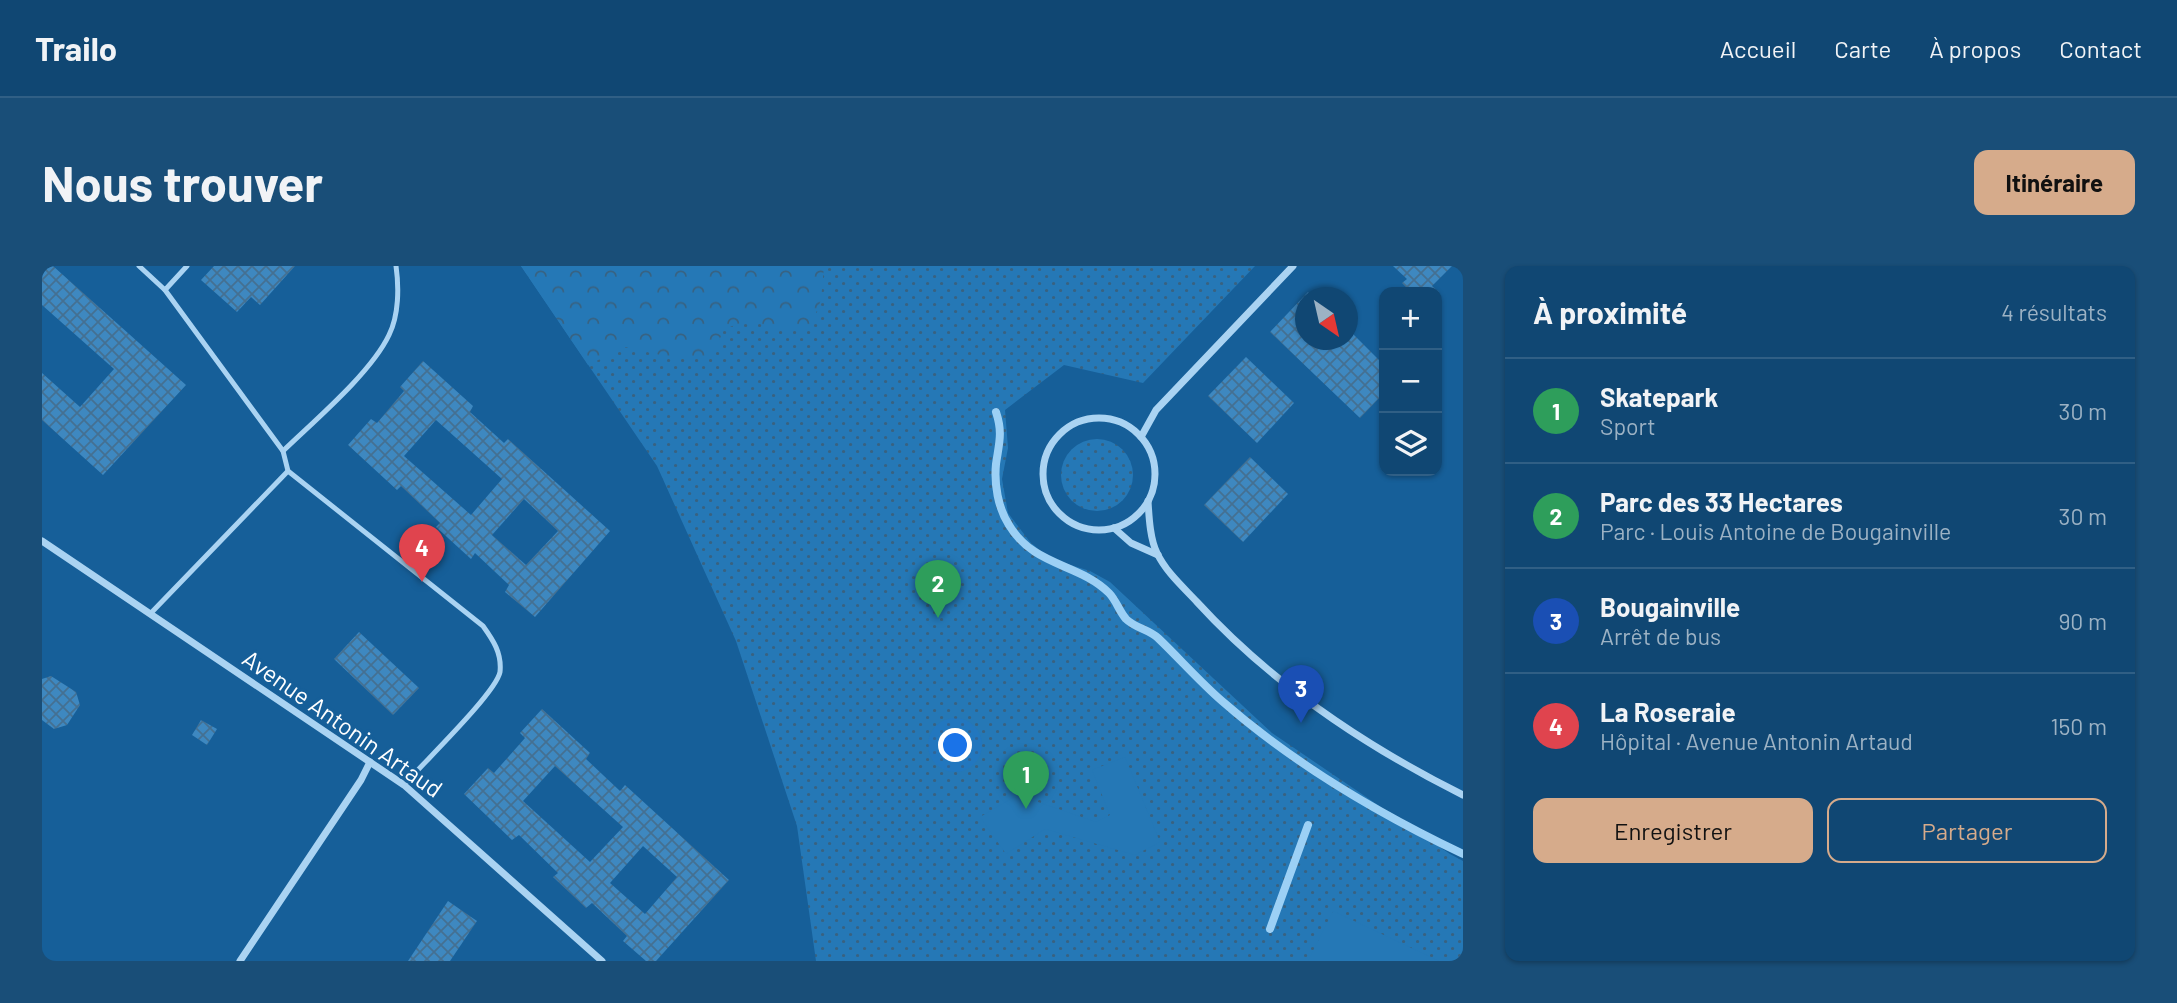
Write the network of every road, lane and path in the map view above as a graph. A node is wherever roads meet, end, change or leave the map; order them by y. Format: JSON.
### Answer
{"nodes":[{"id":1,"x":139,"y":266,"type":"edge"},
{"id":2,"x":187,"y":266,"type":"edge"},
{"id":3,"x":396,"y":266,"type":"edge"},
{"id":4,"x":1293,"y":266,"type":"edge"},
{"id":5,"x":165,"y":290,"type":"junction"},
{"id":6,"x":1141,"y":437,"type":"junction"},
{"id":7,"x":283,"y":451,"type":"junction"},
{"id":8,"x":288,"y":471,"type":"junction"},
{"id":9,"x":1148,"y":501,"type":"junction"},
{"id":10,"x":1114,"y":528,"type":"junction"},
{"id":11,"x":42,"y":541,"type":"edge"},
{"id":12,"x":1158,"y":555,"type":"junction"},
{"id":13,"x":151,"y":614,"type":"junction"},
{"id":14,"x":370,"y":762,"type":"junction"},
{"id":15,"x":404,"y":785,"type":"junction"},
{"id":16,"x":1463,"y":794,"type":"edge"},
{"id":17,"x":240,"y":961,"type":"edge"},
{"id":18,"x":602,"y":961,"type":"edge"}],
"edges":[{"from":1,"to":5,"type":"lane"},
{"from":2,"to":5,"type":"lane"},
{"from":3,"to":7,"type":"lane"},
{"from":4,"to":6,"type":"street"},
{"from":5,"to":7,"type":"lane"},
{"from":6,"to":9,"type":"street"},
{"from":6,"to":10,"type":"street"},
{"from":7,"to":8,"type":"lane"},
{"from":8,"to":13,"type":"lane"},
{"from":8,"to":15,"type":"lane"},
{"from":9,"to":10,"type":"street"},
{"from":9,"to":12,"type":"street"},
{"from":10,"to":12,"type":"street"},
{"from":11,"to":13,"type":"street","name":"Avenue Antonin Artaud"},
{"from":12,"to":16,"type":"street"},
{"from":13,"to":14,"type":"street","name":"Avenue Antonin Artaud"},
{"from":14,"to":15,"type":"street","name":"Avenue Antonin Artaud"},
{"from":14,"to":17,"type":"street"},
{"from":15,"to":18,"type":"street","name":"Avenue Antonin Artaud"}]}
